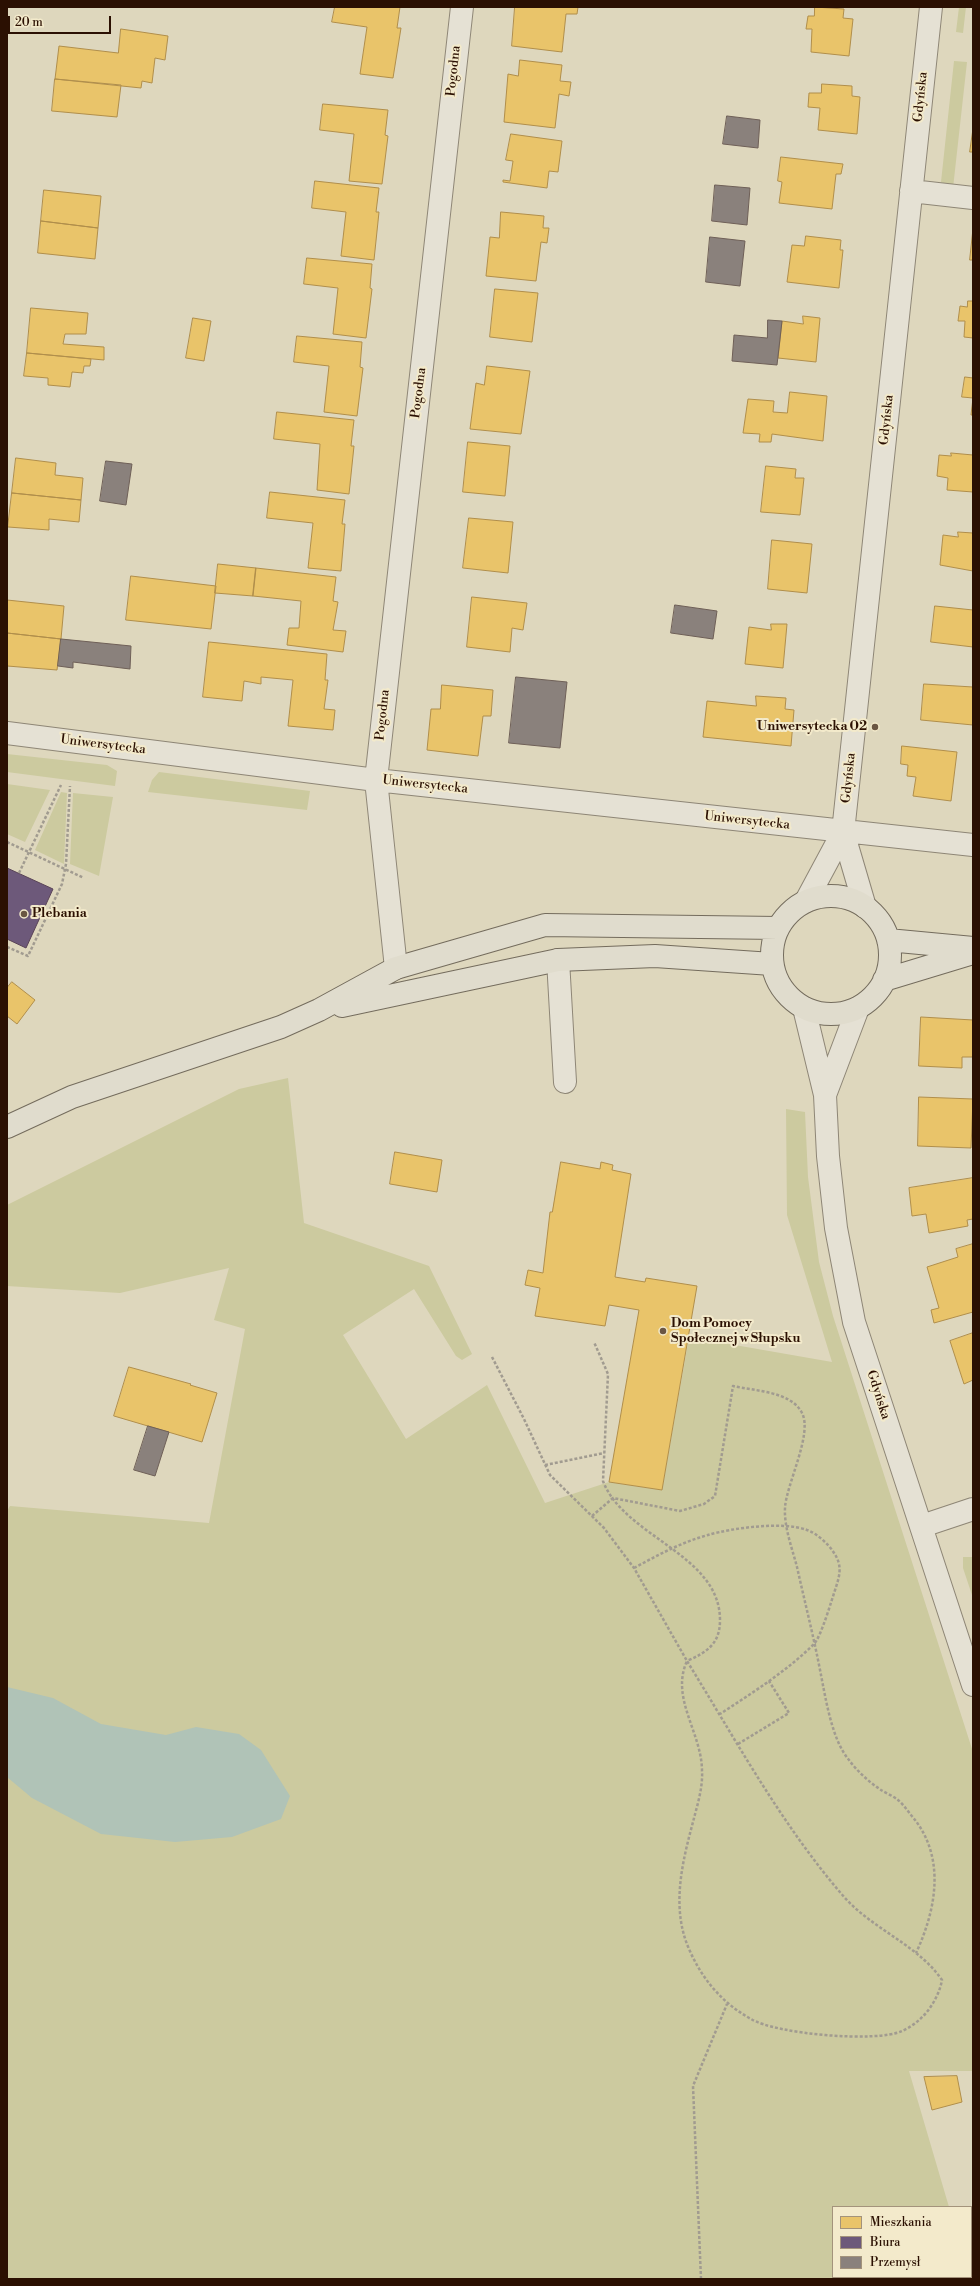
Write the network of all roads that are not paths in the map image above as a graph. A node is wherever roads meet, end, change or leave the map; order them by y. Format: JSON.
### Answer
{"nodes":[{"id":1,"x":462,"y":7,"type":"edge"},
{"id":2,"x":931,"y":7,"type":"edge"},
{"id":3,"x":911,"y":191,"type":"junction"},
{"id":4,"x":973,"y":198,"type":"edge"},
{"id":5,"x":7,"y":733,"type":"edge"},
{"id":6,"x":376,"y":780,"type":"junction"},
{"id":7,"x":843,"y":832,"type":"junction"},
{"id":8,"x":973,"y":845,"type":"edge"},
{"id":9,"x":806,"y":901,"type":"junction"},
{"id":10,"x":865,"y":907,"type":"junction"},
{"id":11,"x":778,"y":928,"type":"junction"},
{"id":12,"x":888,"y":940,"type":"junction"},
{"id":13,"x":973,"y":948,"type":"edge"},
{"id":14,"x":973,"y":953,"type":"edge"},
{"id":15,"x":558,"y":960,"type":"junction"},
{"id":16,"x":772,"y":964,"type":"junction"},
{"id":17,"x":396,"y":968,"type":"junction"},
{"id":18,"x":884,"y":980,"type":"junction"},
{"id":19,"x":804,"y":1008,"type":"junction"},
{"id":20,"x":858,"y":1008,"type":"junction"},
{"id":21,"x":319,"y":1010,"type":"junction"},
{"id":22,"x":565,"y":1082,"type":"dead end"},
{"id":23,"x":825,"y":1095,"type":"junction"},
{"id":24,"x":7,"y":1127,"type":"edge"},
{"id":25,"x":973,"y":1509,"type":"edge"},
{"id":26,"x":922,"y":1526,"type":"junction"},
{"id":27,"x":973,"y":1685,"type":"edge"}],
"edges":[{"from":1,"to":6,"type":"street","name":"Pogodna"},
{"from":2,"to":3,"type":"street","name":"Gdyńska"},
{"from":3,"to":4,"type":"street"},
{"from":3,"to":7,"type":"street","name":"Gdyńska"},
{"from":5,"to":6,"type":"street","name":"Uniwersytecka"},
{"from":6,"to":7,"type":"street","name":"Uniwersytecka"},
{"from":6,"to":17,"type":"street","name":"Pogodna"},
{"from":7,"to":8,"type":"street","name":"Uniwersytecka"},
{"from":7,"to":9,"type":"street","name":"Gdyńska"},
{"from":7,"to":10,"type":"street","name":"Gdyńska"},
{"from":9,"to":10,"type":"main road"},
{"from":9,"to":11,"type":"main road"},
{"from":10,"to":12,"type":"main road"},
{"from":11,"to":16,"type":"main road"},
{"from":11,"to":17,"type":"main road"},
{"from":12,"to":13,"type":"main road"},
{"from":12,"to":18,"type":"main road"},
{"from":14,"to":18,"type":"main road"},
{"from":15,"to":16,"type":"main road"},
{"from":15,"to":21,"type":"main road"},
{"from":15,"to":22,"type":"street"},
{"from":16,"to":19,"type":"main road"},
{"from":17,"to":21,"type":"main road"},
{"from":18,"to":20,"type":"main road"},
{"from":19,"to":20,"type":"main road"},
{"from":19,"to":23,"type":"street","name":"Gdyńska"},
{"from":20,"to":23,"type":"street","name":"Gdyńska"},
{"from":21,"to":24,"type":"main road"},
{"from":23,"to":26,"type":"street","name":"Gdyńska"},
{"from":25,"to":26,"type":"street"},
{"from":26,"to":27,"type":"street","name":"Gdyńska"}]}
